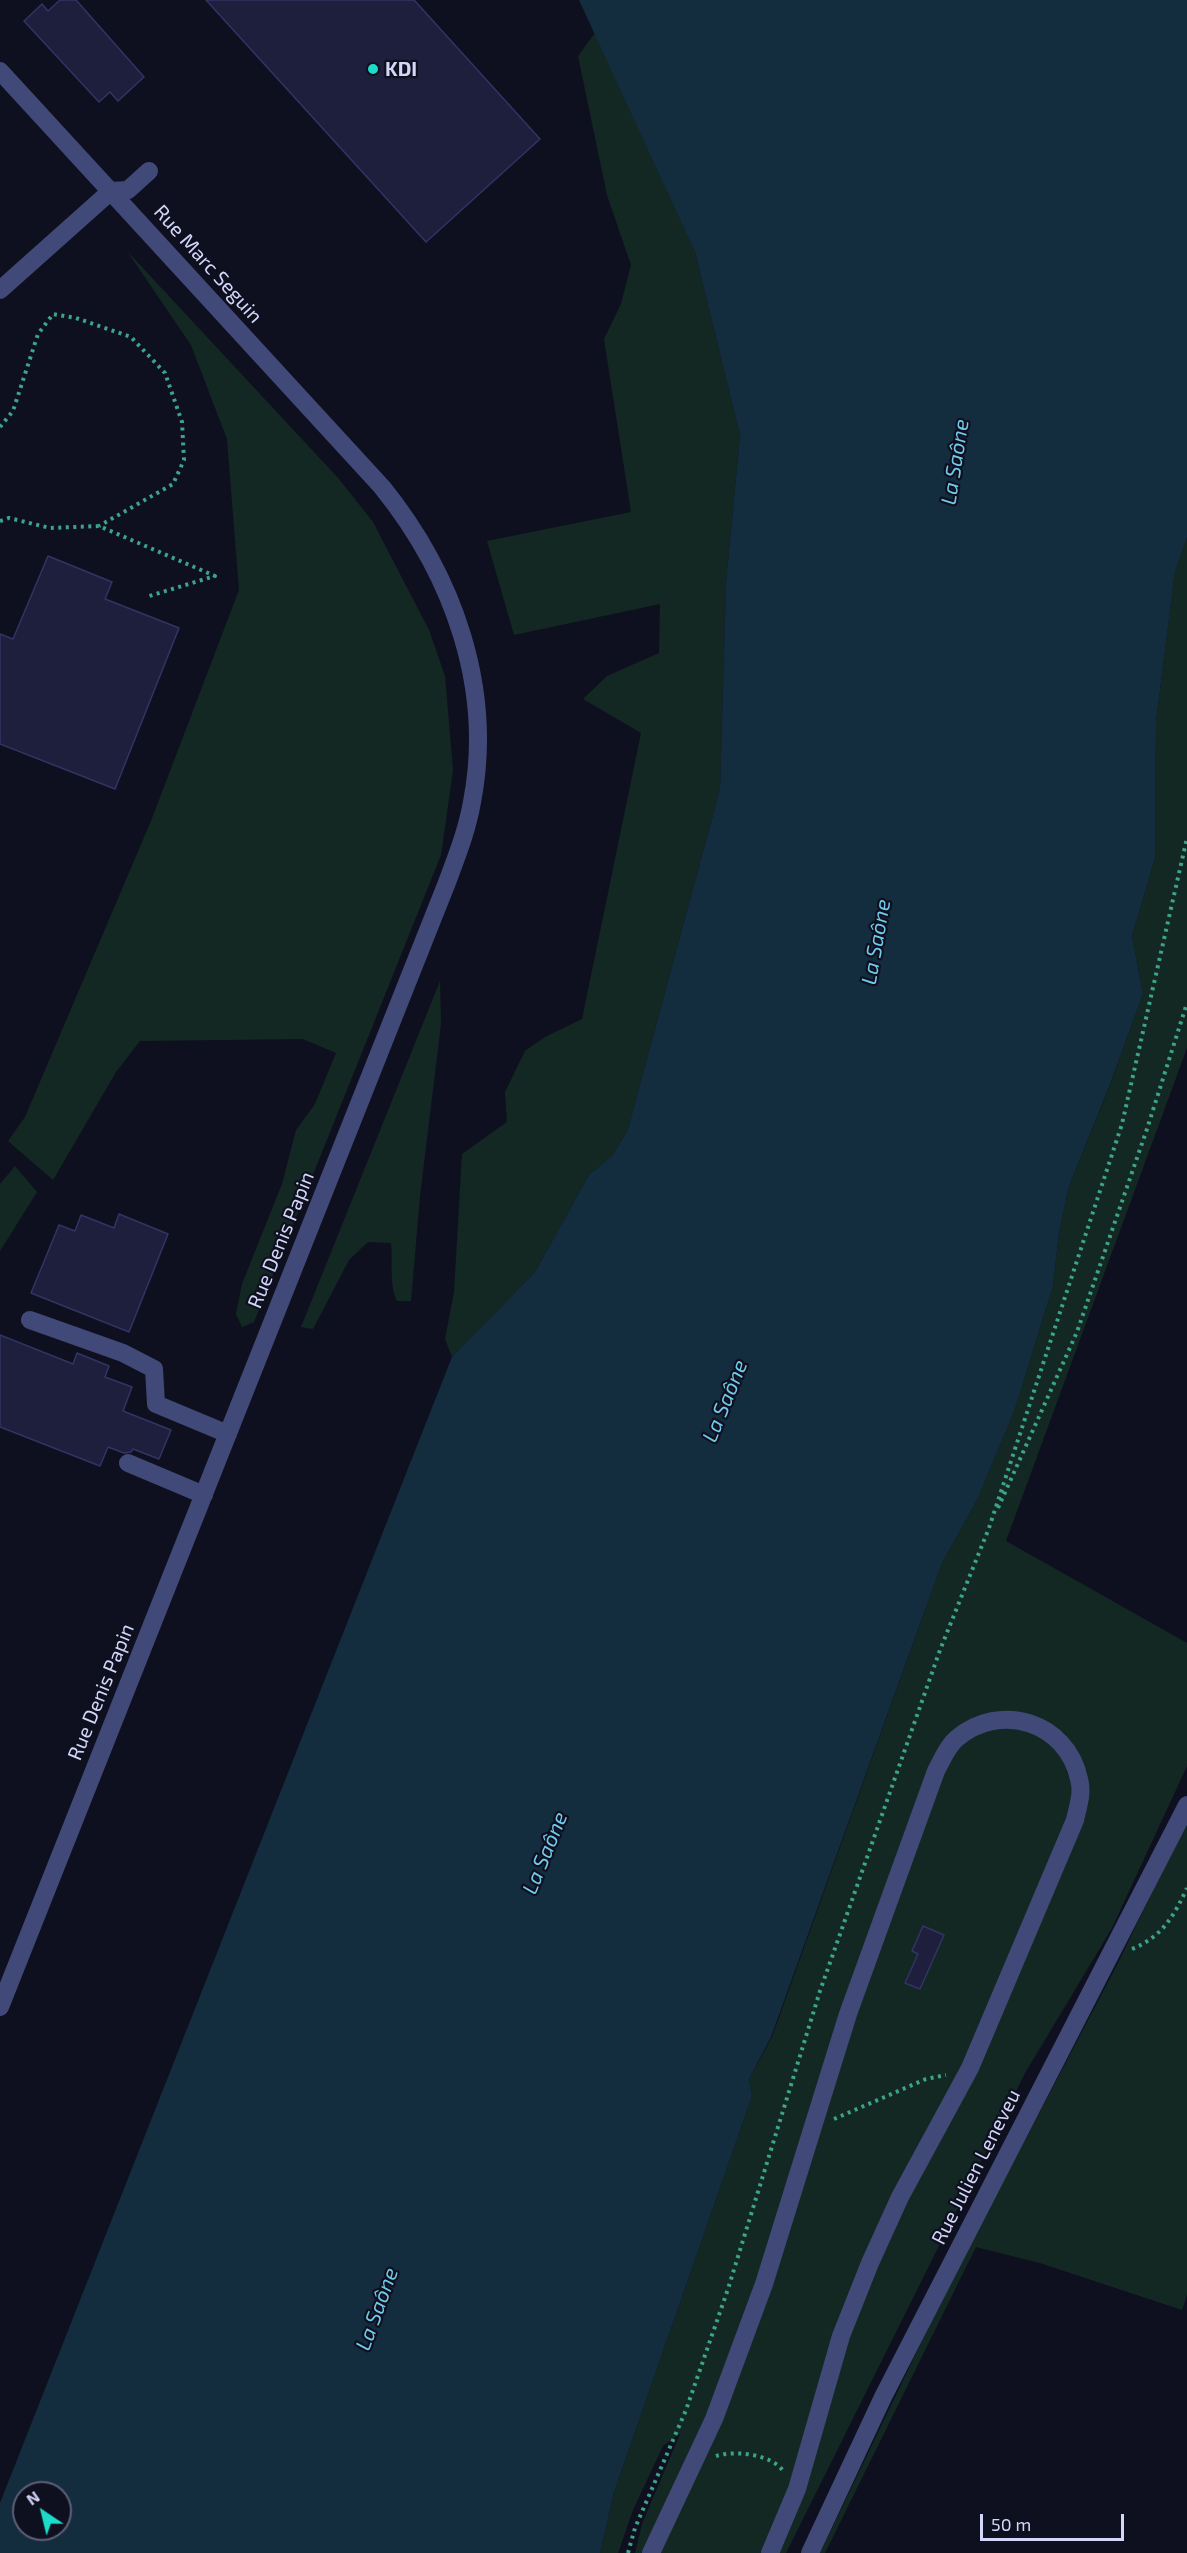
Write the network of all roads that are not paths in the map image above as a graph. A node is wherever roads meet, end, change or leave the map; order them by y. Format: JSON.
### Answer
{"nodes":[{"id":1,"x":0,"y":70,"type":"edge"},
{"id":2,"x":149,"y":171,"type":"dead end"},
{"id":3,"x":111,"y":191,"type":"junction"},
{"id":4,"x":0,"y":290,"type":"edge"},
{"id":5,"x":382,"y":487,"type":"joint"},
{"id":6,"x":30,"y":1320,"type":"dead end"},
{"id":7,"x":228,"y":1434,"type":"junction"},
{"id":8,"x":128,"y":1463,"type":"dead end"},
{"id":9,"x":204,"y":1495,"type":"junction"},
{"id":10,"x":1187,"y":1805,"type":"edge"},
{"id":11,"x":0,"y":2007,"type":"edge"},
{"id":12,"x":651,"y":2553,"type":"edge"},
{"id":13,"x":770,"y":2553,"type":"edge"},
{"id":14,"x":810,"y":2553,"type":"edge"}],
"edges":[{"from":1,"to":3,"type":"street","name":"Rue Marc Seguin"},
{"from":2,"to":3,"type":"street"},
{"from":3,"to":4,"type":"street"},
{"from":3,"to":5,"type":"street","name":"Rue Marc Seguin"},
{"from":5,"to":7,"type":"street","name":"Rue Denis Papin"},
{"from":6,"to":7,"type":"street"},
{"from":7,"to":9,"type":"street","name":"Rue Denis Papin"},
{"from":8,"to":9,"type":"street"},
{"from":9,"to":11,"type":"street","name":"Rue Denis Papin"},
{"from":10,"to":14,"type":"street","name":"Rue Julien Leneveu"},
{"from":12,"to":13,"type":"street"}]}
